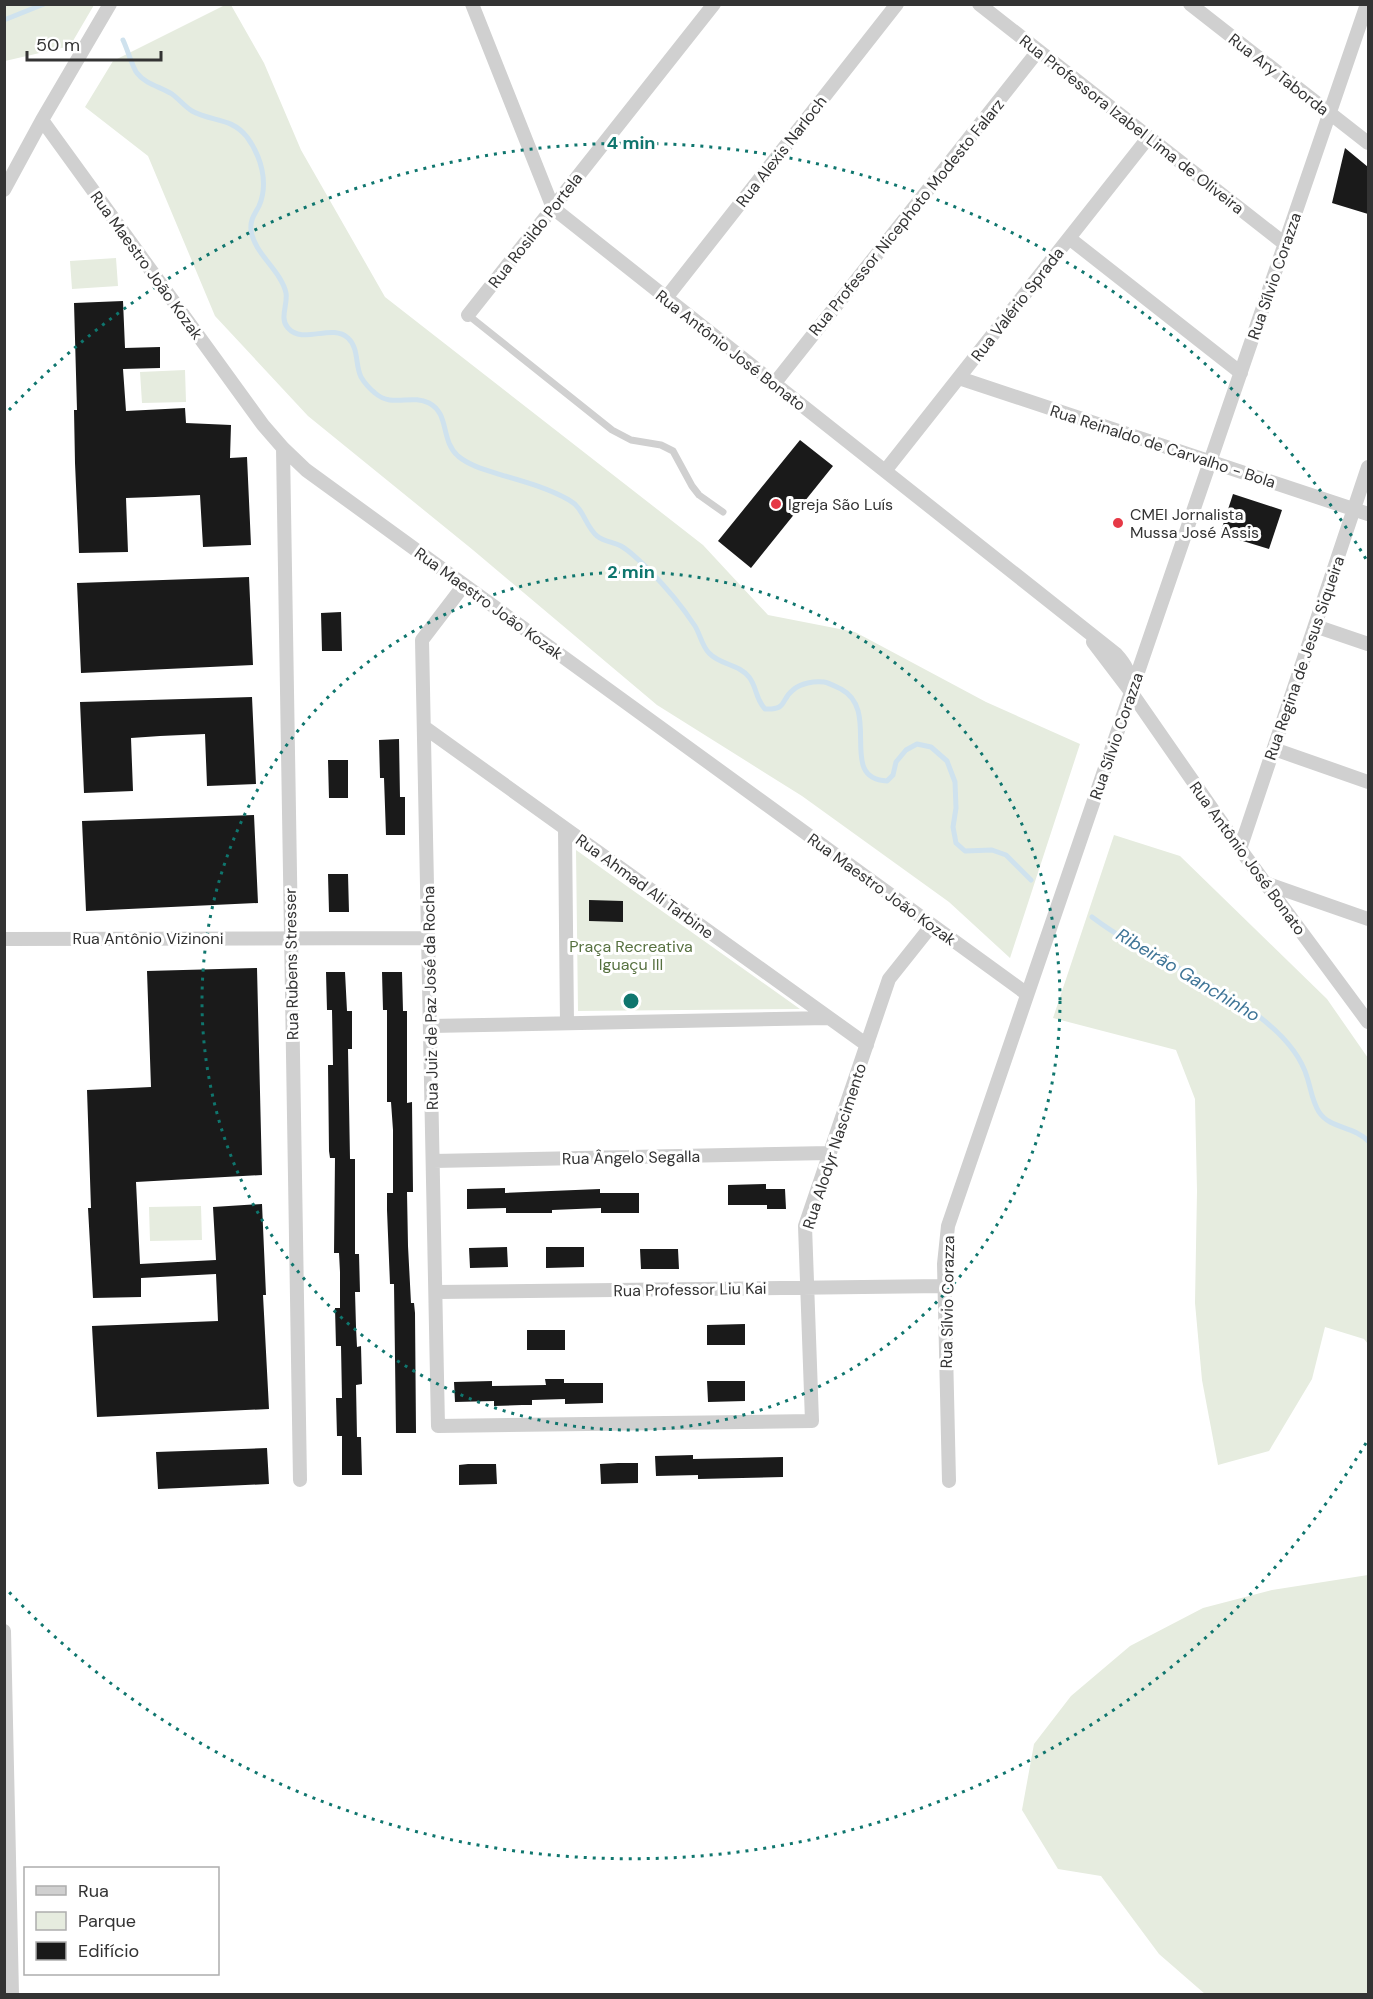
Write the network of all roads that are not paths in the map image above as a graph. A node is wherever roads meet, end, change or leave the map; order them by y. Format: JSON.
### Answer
{"nodes":[{"id":1,"x":110,"y":4,"type":"edge"},
{"id":2,"x":472,"y":4,"type":"edge"},
{"id":3,"x":714,"y":4,"type":"edge"},
{"id":4,"x":897,"y":4,"type":"edge"},
{"id":5,"x":979,"y":4,"type":"edge"},
{"id":6,"x":1190,"y":4,"type":"edge"},
{"id":7,"x":1367,"y":4,"type":"edge"},
{"id":8,"x":1038,"y":51,"type":"junction"},
{"id":9,"x":1329,"y":114,"type":"junction"},
{"id":10,"x":42,"y":120,"type":"junction"},
{"id":11,"x":1149,"y":138,"type":"junction"},
{"id":12,"x":1368,"y":143,"type":"edge"},
{"id":13,"x":4,"y":190,"type":"edge"},
{"id":14,"x":553,"y":208,"type":"junction"},
{"id":15,"x":1069,"y":238,"type":"junction"},
{"id":16,"x":1285,"y":244,"type":"junction"},
{"id":17,"x":666,"y":298,"type":"junction"},
{"id":18,"x":468,"y":315,"type":"joint"},
{"id":19,"x":1241,"y":373,"type":"junction"},
{"id":20,"x":958,"y":378,"type":"junction"},
{"id":21,"x":774,"y":384,"type":"junction"},
{"id":22,"x":283,"y":448,"type":"junction"},
{"id":23,"x":1210,"y":461,"type":"junction"},
{"id":24,"x":1368,"y":467,"type":"edge"},
{"id":25,"x":885,"y":471,"type":"junction"},
{"id":26,"x":1354,"y":509,"type":"junction"},
{"id":27,"x":723,"y":512,"type":"dead end"},
{"id":28,"x":1368,"y":514,"type":"edge"},
{"id":29,"x":464,"y":585,"type":"junction"},
{"id":30,"x":1315,"y":626,"type":"junction"},
{"id":31,"x":1368,"y":644,"type":"edge"},
{"id":32,"x":1131,"y":693,"type":"junction"},
{"id":33,"x":424,"y":728,"type":"junction"},
{"id":34,"x":1274,"y":749,"type":"junction"},
{"id":35,"x":1368,"y":782,"type":"edge"},
{"id":36,"x":565,"y":829,"type":"junction"},
{"id":37,"x":1240,"y":849,"type":"junction"},
{"id":38,"x":1265,"y":883,"type":"junction"},
{"id":39,"x":1368,"y":919,"type":"edge"},
{"id":40,"x":932,"y":925,"type":"junction"},
{"id":41,"x":291,"y":938,"type":"junction"},
{"id":42,"x":428,"y":938,"type":"junction"},
{"id":43,"x":4,"y":939,"type":"edge"},
{"id":44,"x":1027,"y":994,"type":"junction"},
{"id":45,"x":828,"y":1018,"type":"junction"},
{"id":46,"x":1368,"y":1022,"type":"edge"},
{"id":47,"x":567,"y":1023,"type":"junction"},
{"id":48,"x":430,"y":1026,"type":"junction"},
{"id":49,"x":867,"y":1045,"type":"junction"},
{"id":50,"x":830,"y":1153,"type":"junction"},
{"id":51,"x":433,"y":1161,"type":"junction"},
{"id":52,"x":944,"y":1286,"type":"junction"},
{"id":53,"x":807,"y":1288,"type":"junction"},
{"id":54,"x":436,"y":1292,"type":"junction"},
{"id":55,"x":438,"y":1426,"type":"joint"},
{"id":56,"x":300,"y":1480,"type":"dead end"},
{"id":57,"x":949,"y":1481,"type":"dead end"},
{"id":58,"x":4,"y":1630,"type":"edge"},
{"id":59,"x":12,"y":1995,"type":"edge"}],
"edges":[{"from":1,"to":10,"type":"street"},
{"from":2,"to":14,"type":"street","name":"Rua Antônio José Bonato"},
{"from":3,"to":14,"type":"street","name":"Rua Rosildo Portela"},
{"from":4,"to":17,"type":"street","name":"Rua Alexis Narloch"},
{"from":5,"to":8,"type":"street","name":"Rua Professora Izabel Lima de Oliveira"},
{"from":6,"to":9,"type":"street","name":"Rua Ary Taborda"},
{"from":7,"to":9,"type":"street","name":"Rua Sílvio Corazza"},
{"from":8,"to":11,"type":"street","name":"Rua Professora Izabel Lima de Oliveira"},
{"from":8,"to":21,"type":"street","name":"Rua Professor Nicephoto Modesto Falarz"},
{"from":9,"to":12,"type":"street","name":"Rua Ary Taborda"},
{"from":9,"to":16,"type":"street","name":"Rua Sílvio Corazza"},
{"from":10,"to":13,"type":"street"},
{"from":10,"to":22,"type":"street","name":"Rua Maestro João Kozak"},
{"from":11,"to":15,"type":"street","name":"Rua Valério Sprada"},
{"from":11,"to":16,"type":"street","name":"Rua Professora Izabel Lima de Oliveira"},
{"from":14,"to":17,"type":"street","name":"Rua Antônio José Bonato"},
{"from":14,"to":18,"type":"street","name":"Rua Rosildo Portela"},
{"from":15,"to":19,"type":"street"},
{"from":15,"to":20,"type":"street","name":"Rua Valério Sprada"},
{"from":16,"to":19,"type":"street","name":"Rua Sílvio Corazza"},
{"from":17,"to":21,"type":"street","name":"Rua Antônio José Bonato"},
{"from":18,"to":27,"type":"lane"},
{"from":19,"to":23,"type":"street","name":"Rua Sílvio Corazza"},
{"from":20,"to":23,"type":"street","name":"Rua Reinaldo de Carvalho - Bola"},
{"from":20,"to":25,"type":"street","name":"Rua Valério Sprada"},
{"from":21,"to":25,"type":"street","name":"Rua Antônio José Bonato"},
{"from":22,"to":29,"type":"street","name":"Rua Maestro João Kozak"},
{"from":22,"to":41,"type":"street","name":"Rua Rubens Stresser"},
{"from":23,"to":26,"type":"street","name":"Rua Reinaldo de Carvalho - Bola"},
{"from":23,"to":32,"type":"street","name":"Rua Sílvio Corazza"},
{"from":24,"to":26,"type":"street","name":"Rua Regina de Jesus Siqueira"},
{"from":25,"to":32,"type":"street","name":"Rua Antônio José Bonato"},
{"from":26,"to":28,"type":"street","name":"Rua Reinaldo de Carvalho - Bola"},
{"from":26,"to":30,"type":"street","name":"Rua Regina de Jesus Siqueira"},
{"from":29,"to":33,"type":"street","name":"Rua Juiz de Paz José da Rocha"},
{"from":29,"to":40,"type":"street","name":"Rua Maestro João Kozak"},
{"from":30,"to":31,"type":"street"},
{"from":30,"to":34,"type":"street","name":"Rua Regina de Jesus Siqueira"},
{"from":32,"to":37,"type":"street","name":"Rua Antônio José Bonato"},
{"from":32,"to":44,"type":"street","name":"Rua Sílvio Corazza"},
{"from":33,"to":36,"type":"street","name":"Rua Ahmad Ali Tarbine"},
{"from":33,"to":42,"type":"street","name":"Rua Juiz de Paz José da Rocha"},
{"from":34,"to":35,"type":"street"},
{"from":34,"to":37,"type":"street","name":"Rua Regina de Jesus Siqueira"},
{"from":36,"to":45,"type":"street","name":"Rua Ahmad Ali Tarbine"},
{"from":36,"to":47,"type":"street"},
{"from":37,"to":38,"type":"street","name":"Rua Antônio José Bonato"},
{"from":38,"to":39,"type":"street"},
{"from":38,"to":46,"type":"street","name":"Rua Antônio José Bonato"},
{"from":40,"to":44,"type":"street","name":"Rua Maestro João Kozak"},
{"from":40,"to":49,"type":"street","name":"Rua Alodyr Nascimento"},
{"from":41,"to":42,"type":"street","name":"Rua Antônio Vizinoni"},
{"from":41,"to":43,"type":"street","name":"Rua Antônio Vizinoni"},
{"from":41,"to":56,"type":"street","name":"Rua Rubens Stresser"},
{"from":42,"to":48,"type":"street","name":"Rua Juiz de Paz José da Rocha"},
{"from":44,"to":52,"type":"street","name":"Rua Sílvio Corazza"},
{"from":45,"to":47,"type":"street"},
{"from":45,"to":49,"type":"street","name":"Rua Ahmad Ali Tarbine"},
{"from":47,"to":48,"type":"street"},
{"from":48,"to":51,"type":"street","name":"Rua Juiz de Paz José da Rocha"},
{"from":49,"to":50,"type":"street","name":"Rua Alodyr Nascimento"},
{"from":50,"to":51,"type":"street","name":"Rua Ângelo Segalla"},
{"from":50,"to":53,"type":"street","name":"Rua Alodyr Nascimento"},
{"from":51,"to":54,"type":"street","name":"Rua Juiz de Paz José da Rocha"},
{"from":52,"to":53,"type":"street","name":"Rua Professor Liu Kai"},
{"from":52,"to":57,"type":"street","name":"Rua Sílvio Corazza"},
{"from":53,"to":54,"type":"street","name":"Rua Professor Liu Kai"},
{"from":53,"to":55,"type":"street","name":"Rua Alodyr Nascimento"},
{"from":54,"to":55,"type":"street","name":"Rua Juiz de Paz José da Rocha"},
{"from":58,"to":59,"type":"street"}]}
